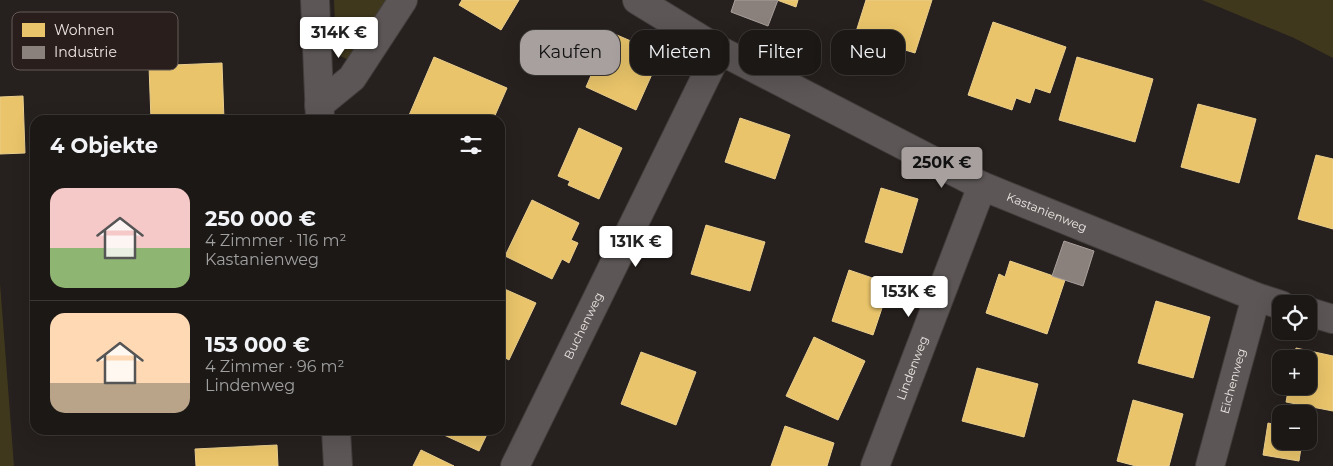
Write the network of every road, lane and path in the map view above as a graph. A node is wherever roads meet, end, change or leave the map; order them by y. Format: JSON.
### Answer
{"nodes":[{"id":1,"x":315,"y":0,"type":"edge"},
{"id":2,"x":403,"y":0,"type":"edge"},
{"id":3,"x":637,"y":0,"type":"edge"},
{"id":4,"x":686,"y":30,"type":"edge"},
{"id":5,"x":729,"y":55,"type":"edge"},
{"id":6,"x":707,"y":75,"type":"edge"},
{"id":7,"x":320,"y":112,"type":"edge"},
{"id":8,"x":982,"y":186,"type":"junction"},
{"id":9,"x":1256,"y":297,"type":"junction"},
{"id":10,"x":1272,"y":302,"type":"edge"},
{"id":11,"x":1317,"y":314,"type":"edge"},
{"id":12,"x":1333,"y":319,"type":"edge"},
{"id":13,"x":336,"y":435,"type":"edge"},
{"id":14,"x":338,"y":466,"type":"edge"},
{"id":15,"x":515,"y":466,"type":"edge"},
{"id":16,"x":875,"y":466,"type":"edge"},
{"id":17,"x":1210,"y":466,"type":"edge"}],
"edges":[{"from":1,"to":7,"type":"street"},
{"from":2,"to":7,"type":"street"},
{"from":3,"to":4,"type":"street","name":"Kastanienweg"},
{"from":5,"to":8,"type":"street","name":"Kastanienweg"},
{"from":6,"to":15,"type":"street","name":"Buchenweg"},
{"from":8,"to":9,"type":"street","name":"Kastanienweg"},
{"from":8,"to":16,"type":"street","name":"Lindenweg"},
{"from":9,"to":10,"type":"street","name":"Kastanienweg"},
{"from":9,"to":17,"type":"street","name":"Eichenweg"},
{"from":11,"to":12,"type":"street"},
{"from":13,"to":14,"type":"street"}]}
